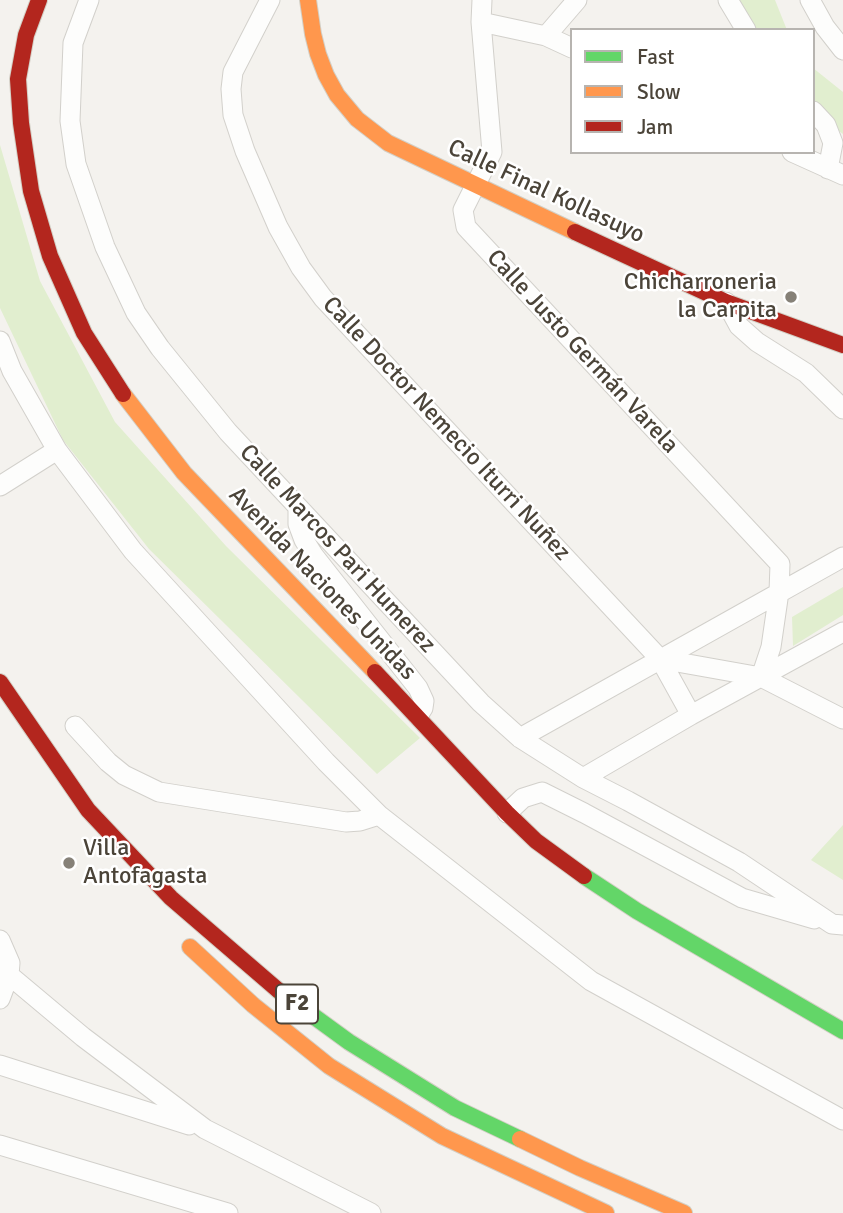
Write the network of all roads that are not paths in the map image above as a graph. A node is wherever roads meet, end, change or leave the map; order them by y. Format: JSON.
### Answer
{"nodes":[{"id":1,"x":39,"y":0,"type":"edge"},
{"id":2,"x":89,"y":0,"type":"edge"},
{"id":3,"x":270,"y":0,"type":"edge"},
{"id":4,"x":308,"y":0,"type":"edge"},
{"id":5,"x":482,"y":0,"type":"edge"},
{"id":6,"x":728,"y":0,"type":"edge"},
{"id":7,"x":810,"y":0,"type":"edge"},
{"id":8,"x":575,"y":1,"type":"edge"},
{"id":9,"x":481,"y":22,"type":"junction"},
{"id":10,"x":745,"y":28,"type":"edge"},
{"id":11,"x":546,"y":36,"type":"junction"},
{"id":12,"x":570,"y":47,"type":"edge"},
{"id":13,"x":843,"y":50,"type":"edge"},
{"id":14,"x":815,"y":113,"type":"edge"},
{"id":15,"x":796,"y":154,"type":"edge"},
{"id":16,"x":836,"y":172,"type":"edge"},
{"id":17,"x":475,"y":185,"type":"junction"},
{"id":18,"x":726,"y":302,"type":"junction"},
{"id":19,"x":0,"y":341,"type":"edge"},
{"id":20,"x":843,"y":345,"type":"edge"},
{"id":21,"x":843,"y":409,"type":"edge"},
{"id":22,"x":57,"y":450,"type":"junction"},
{"id":23,"x":0,"y":486,"type":"edge"},
{"id":24,"x":298,"y":507,"type":"junction"},
{"id":25,"x":843,"y":557,"type":"edge"},
{"id":26,"x":779,"y":592,"type":"junction"},
{"id":27,"x":843,"y":632,"type":"edge"},
{"id":28,"x":660,"y":659,"type":"junction"},
{"id":29,"x":761,"y":677,"type":"junction"},
{"id":30,"x":0,"y":682,"type":"edge"},
{"id":31,"x":691,"y":715,"type":"junction"},
{"id":32,"x":418,"y":716,"type":"junction"},
{"id":33,"x":843,"y":719,"type":"edge"},
{"id":34,"x":75,"y":726,"type":"dead end"},
{"id":35,"x":520,"y":738,"type":"junction"},
{"id":36,"x":583,"y":778,"type":"junction"},
{"id":37,"x":507,"y":813,"type":"junction"},
{"id":38,"x":379,"y":815,"type":"junction"},
{"id":39,"x":838,"y":925,"type":"edge"},
{"id":40,"x":174,"y":933,"type":"dead end"},
{"id":41,"x":0,"y":940,"type":"edge"},
{"id":42,"x":5,"y":973,"type":"edge"},
{"id":43,"x":0,"y":999,"type":"edge"},
{"id":44,"x":843,"y":1031,"type":"edge"},
{"id":45,"x":0,"y":1065,"type":"edge"},
{"id":46,"x":843,"y":1120,"type":"edge"},
{"id":47,"x":205,"y":1129,"type":"junction"},
{"id":48,"x":0,"y":1145,"type":"edge"},
{"id":49,"x":228,"y":1213,"type":"edge"},
{"id":50,"x":371,"y":1213,"type":"edge"},
{"id":51,"x":606,"y":1213,"type":"edge"},
{"id":52,"x":684,"y":1213,"type":"edge"}],
"edges":[{"from":1,"to":32,"type":"main road","name":"Avenida Naciones Unidas"},
{"from":2,"to":24,"type":"street","name":"Calle Marcos Pari Humerez"},
{"from":3,"to":28,"type":"street","name":"Calle Doctor Nemecio Iturri Nuñez"},
{"from":4,"to":17,"type":"main road","name":"Calle Final Kollasuyo"},
{"from":5,"to":9,"type":"street","name":"Calle Justo Germán Varela"},
{"from":6,"to":10,"type":"street"},
{"from":7,"to":13,"type":"street"},
{"from":8,"to":11,"type":"street"},
{"from":9,"to":11,"type":"street"},
{"from":9,"to":17,"type":"street","name":"Calle Justo Germán Varela"},
{"from":11,"to":12,"type":"street"},
{"from":14,"to":16,"type":"street"},
{"from":15,"to":16,"type":"street"},
{"from":17,"to":18,"type":"main road","name":"Calle Final Kollasuyo"},
{"from":17,"to":26,"type":"street","name":"Calle Justo Germán Varela"},
{"from":18,"to":20,"type":"main road","name":"Calle Final Kollasuyo"},
{"from":18,"to":21,"type":"street"},
{"from":19,"to":22,"type":"street"},
{"from":22,"to":23,"type":"street"},
{"from":22,"to":38,"type":"street"},
{"from":24,"to":32,"type":"street"},
{"from":24,"to":35,"type":"street","name":"Calle Marcos Pari Humerez"},
{"from":25,"to":26,"type":"street"},
{"from":26,"to":28,"type":"street"},
{"from":26,"to":29,"type":"street","name":"Calle Justo Germán Varela"},
{"from":27,"to":29,"type":"street"},
{"from":28,"to":29,"type":"street"},
{"from":28,"to":31,"type":"street","name":"Calle Doctor Nemecio Iturri Nuñez"},
{"from":28,"to":35,"type":"street"},
{"from":29,"to":31,"type":"street"},
{"from":29,"to":33,"type":"street"},
{"from":30,"to":52,"type":"main road","number":"F2"},
{"from":31,"to":36,"type":"street"},
{"from":32,"to":37,"type":"main road","name":"Avenida Naciones Unidas"},
{"from":34,"to":38,"type":"street"},
{"from":35,"to":36,"type":"street","name":"Calle Marcos Pari Humerez"},
{"from":36,"to":39,"type":"street","name":"Calle Marcos Pari Humerez"},
{"from":37,"to":39,"type":"street"},
{"from":37,"to":44,"type":"main road","name":"Avenida Naciones Unidas"},
{"from":38,"to":46,"type":"street"},
{"from":40,"to":51,"type":"main road","number":"F2"},
{"from":41,"to":42,"type":"street"},
{"from":42,"to":43,"type":"street"},
{"from":42,"to":47,"type":"street"},
{"from":45,"to":47,"type":"street"},
{"from":47,"to":50,"type":"street"},
{"from":48,"to":49,"type":"street"}]}
